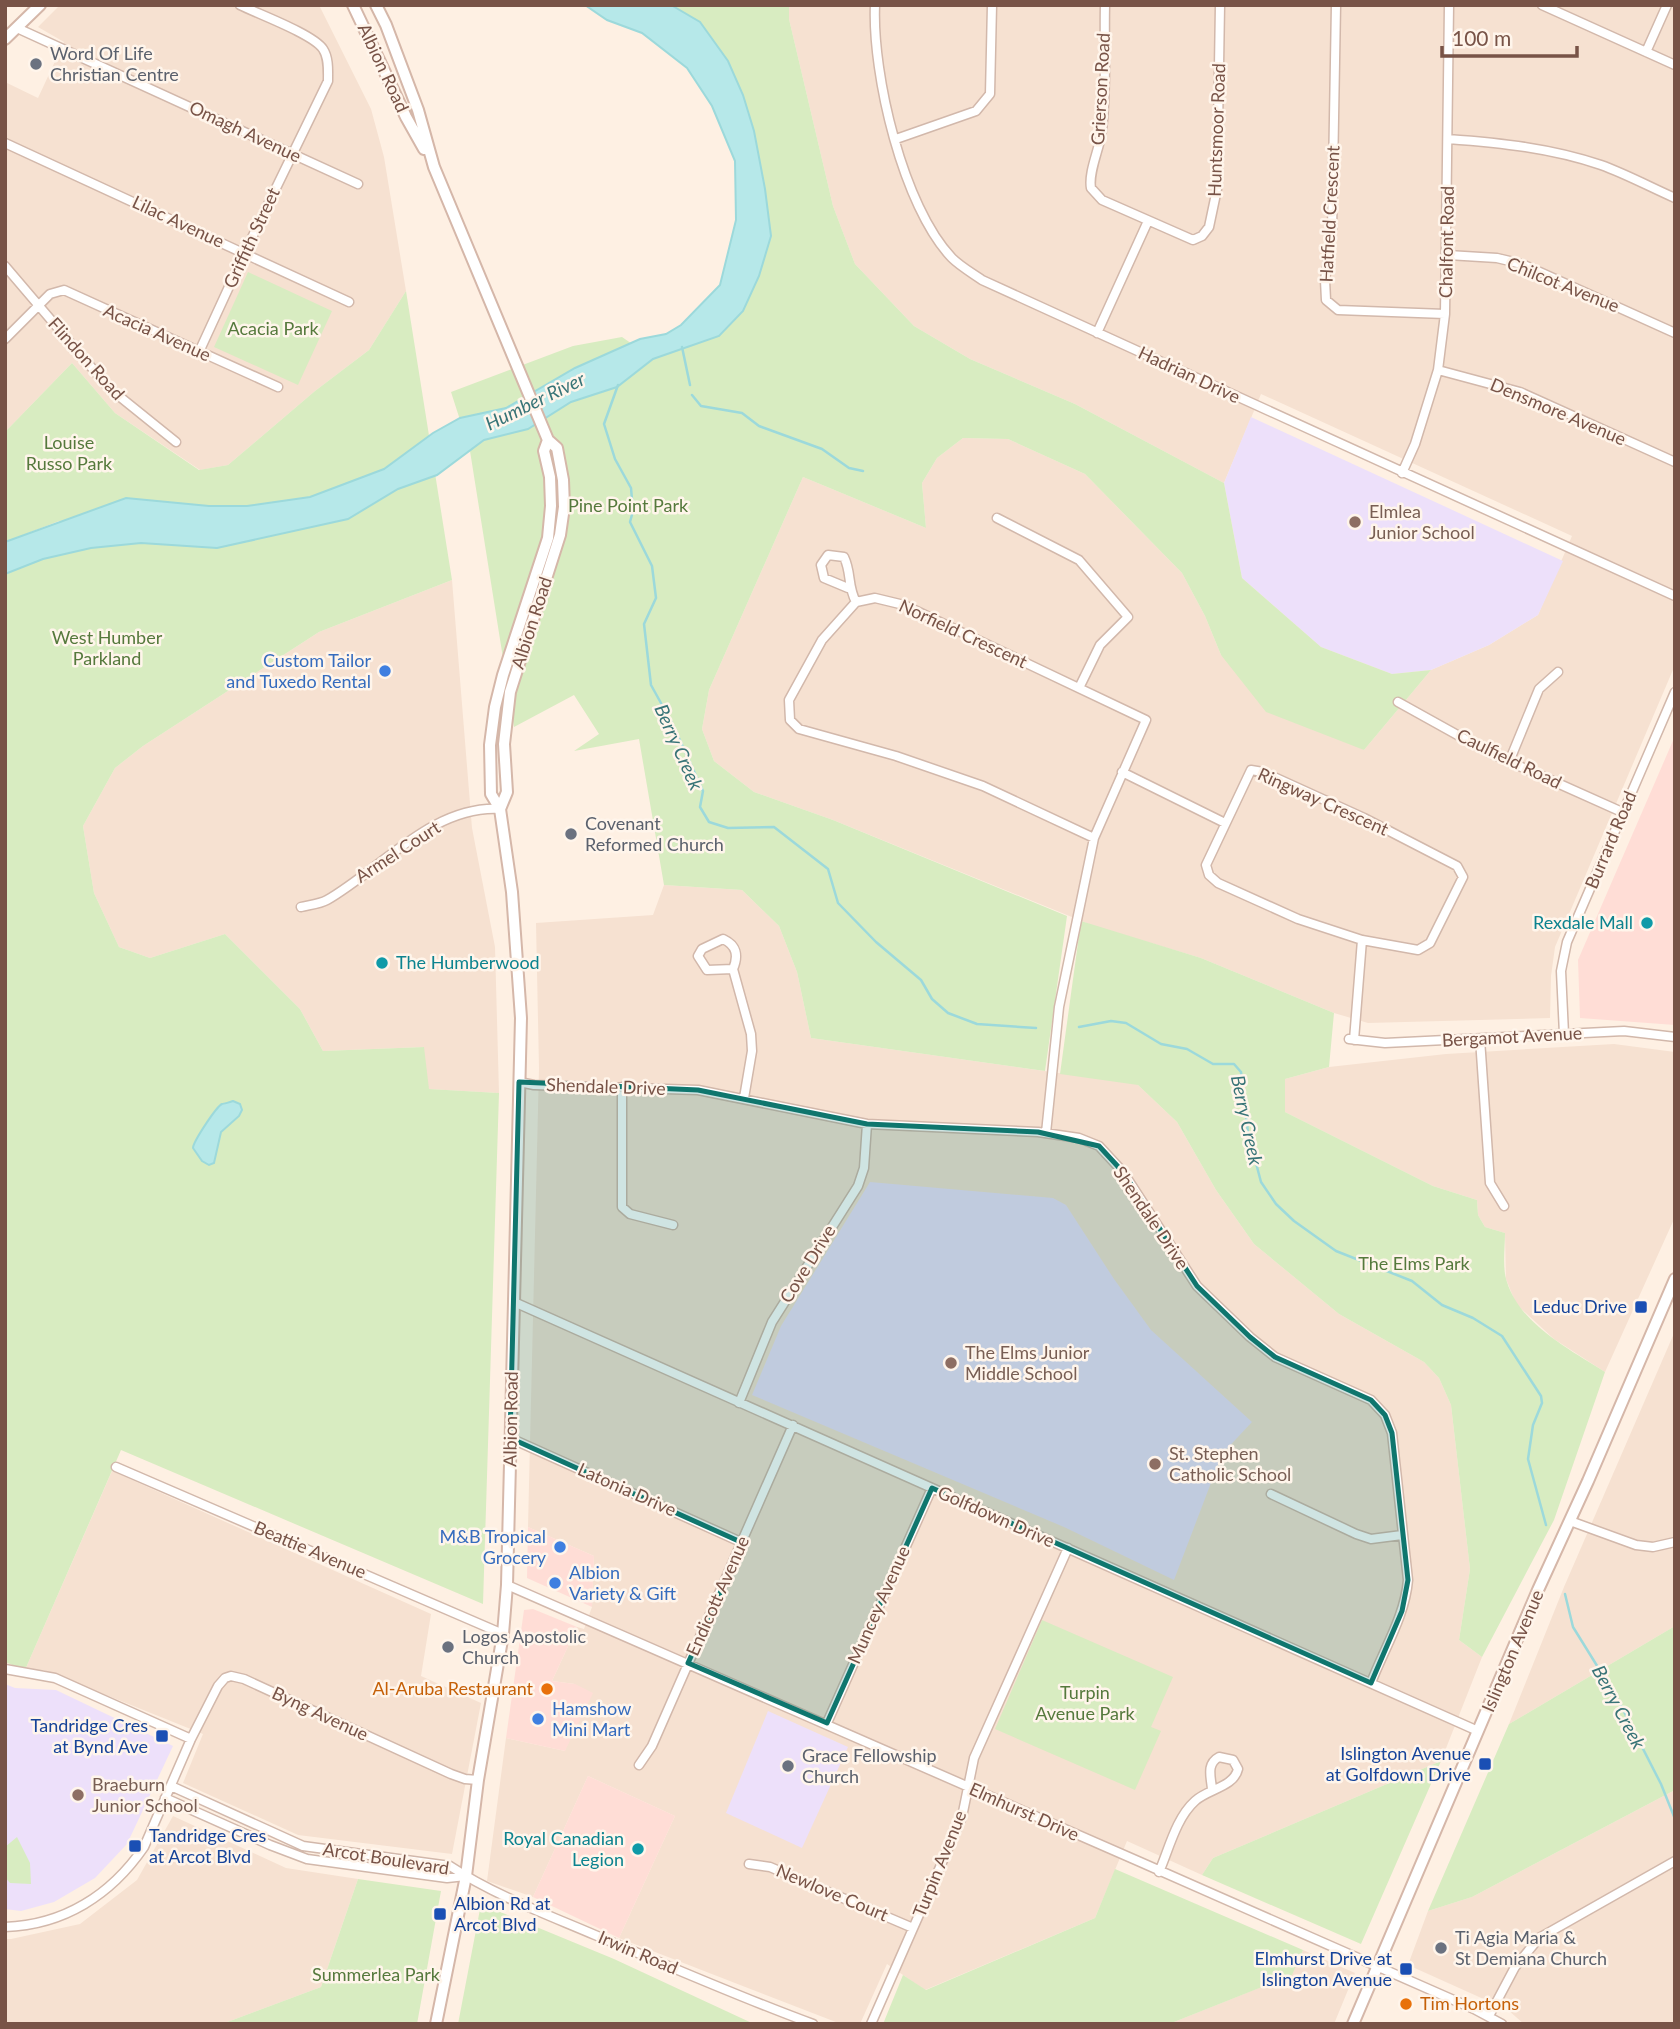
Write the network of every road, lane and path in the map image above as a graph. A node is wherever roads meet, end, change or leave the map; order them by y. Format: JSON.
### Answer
{"nodes":[{"id":1,"x":40,"y":5,"type":"edge"},
{"id":2,"x":240,"y":5,"type":"edge"},
{"id":3,"x":354,"y":5,"type":"edge"},
{"id":4,"x":378,"y":5,"type":"edge"},
{"id":5,"x":875,"y":5,"type":"edge"},
{"id":6,"x":992,"y":5,"type":"edge"},
{"id":7,"x":1105,"y":5,"type":"edge"},
{"id":8,"x":1220,"y":5,"type":"edge"},
{"id":9,"x":1336,"y":5,"type":"edge"},
{"id":10,"x":1449,"y":5,"type":"edge"},
{"id":11,"x":1542,"y":5,"type":"edge"},
{"id":12,"x":1667,"y":5,"type":"edge"},
{"id":13,"x":17,"y":27,"type":"junction"},
{"id":14,"x":5,"y":39,"type":"edge"},
{"id":15,"x":1646,"y":52,"type":"junction"},
{"id":16,"x":1675,"y":65,"type":"edge"},
{"id":17,"x":896,"y":139,"type":"junction"},
{"id":18,"x":1448,"y":139,"type":"junction"},
{"id":19,"x":5,"y":143,"type":"edge"},
{"id":20,"x":292,"y":153,"type":"junction"},
{"id":21,"x":434,"y":167,"type":"junction"},
{"id":22,"x":358,"y":184,"type":"dead end"},
{"id":23,"x":1675,"y":198,"type":"edge"},
{"id":24,"x":1148,"y":221,"type":"junction"},
{"id":25,"x":244,"y":252,"type":"junction"},
{"id":26,"x":1448,"y":255,"type":"junction"},
{"id":27,"x":5,"y":266,"type":"edge"},
{"id":28,"x":349,"y":302,"type":"dead end"},
{"id":29,"x":38,"y":305,"type":"junction"},
{"id":30,"x":1446,"y":314,"type":"junction"},
{"id":31,"x":1097,"y":333,"type":"junction"},
{"id":32,"x":1675,"y":333,"type":"edge"},
{"id":33,"x":5,"y":339,"type":"edge"},
{"id":34,"x":199,"y":352,"type":"junction"},
{"id":35,"x":1438,"y":370,"type":"junction"},
{"id":36,"x":278,"y":387,"type":"dead end"},
{"id":37,"x":176,"y":442,"type":"dead end"},
{"id":38,"x":1675,"y":463,"type":"edge"},
{"id":39,"x":1402,"y":473,"type":"junction"},
{"id":40,"x":997,"y":518,"type":"dead end"},
{"id":41,"x":848,"y":588,"type":"junction"},
{"id":42,"x":1675,"y":596,"type":"edge"},
{"id":43,"x":856,"y":602,"type":"junction"},
{"id":44,"x":1558,"y":672,"type":"dead end"},
{"id":45,"x":1079,"y":688,"type":"junction"},
{"id":46,"x":1675,"y":692,"type":"edge"},
{"id":47,"x":1398,"y":702,"type":"dead end"},
{"id":48,"x":1509,"y":762,"type":"junction"},
{"id":49,"x":1122,"y":772,"type":"junction"},
{"id":50,"x":500,"y":809,"type":"junction"},
{"id":51,"x":1622,"y":812,"type":"junction"},
{"id":52,"x":1225,"y":823,"type":"junction"},
{"id":53,"x":1094,"y":838,"type":"junction"},
{"id":54,"x":301,"y":907,"type":"dead end"},
{"id":55,"x":1362,"y":940,"type":"junction"},
{"id":56,"x":733,"y":969,"type":"junction"},
{"id":57,"x":1564,"y":1034,"type":"junction"},
{"id":58,"x":1675,"y":1037,"type":"edge"},
{"id":59,"x":1480,"y":1039,"type":"junction"},
{"id":60,"x":519,"y":1082,"type":"junction"},
{"id":61,"x":622,"y":1087,"type":"junction"},
{"id":62,"x":744,"y":1098,"type":"junction"},
{"id":63,"x":867,"y":1124,"type":"junction"},
{"id":64,"x":1046,"y":1133,"type":"junction"},
{"id":65,"x":1504,"y":1206,"type":"dead end"},
{"id":66,"x":673,"y":1225,"type":"dead end"},
{"id":67,"x":1674,"y":1282,"type":"edge"},
{"id":68,"x":514,"y":1302,"type":"junction"},
{"id":69,"x":739,"y":1403,"type":"junction"},
{"id":70,"x":793,"y":1425,"type":"junction"},
{"id":71,"x":510,"y":1438,"type":"junction"},
{"id":72,"x":116,"y":1467,"type":"dead end"},
{"id":73,"x":932,"y":1488,"type":"junction"},
{"id":74,"x":1271,"y":1493,"type":"dead end"},
{"id":75,"x":1570,"y":1521,"type":"junction"},
{"id":76,"x":1402,"y":1535,"type":"junction"},
{"id":77,"x":1675,"y":1542,"type":"edge"},
{"id":78,"x":743,"y":1543,"type":"junction"},
{"id":79,"x":1068,"y":1548,"type":"junction"},
{"id":80,"x":507,"y":1585,"type":"junction"},
{"id":81,"x":503,"y":1634,"type":"junction"},
{"id":82,"x":688,"y":1663,"type":"junction"},
{"id":83,"x":5,"y":1669,"type":"edge"},
{"id":84,"x":1371,"y":1683,"type":"junction"},
{"id":85,"x":827,"y":1723,"type":"junction"},
{"id":86,"x":1478,"y":1731,"type":"junction"},
{"id":87,"x":191,"y":1739,"type":"junction"},
{"id":88,"x":639,"y":1765,"type":"dead end"},
{"id":89,"x":478,"y":1780,"type":"junction"},
{"id":90,"x":171,"y":1786,"type":"junction"},
{"id":91,"x":968,"y":1787,"type":"junction"},
{"id":92,"x":1212,"y":1789,"type":"dead end"},
{"id":93,"x":165,"y":1798,"type":"junction"},
{"id":94,"x":1675,"y":1861,"type":"edge"},
{"id":95,"x":749,"y":1864,"type":"dead end"},
{"id":96,"x":1159,"y":1872,"type":"junction"},
{"id":97,"x":466,"y":1876,"type":"junction"},
{"id":98,"x":5,"y":1927,"type":"edge"},
{"id":99,"x":914,"y":1928,"type":"junction"},
{"id":100,"x":1379,"y":1967,"type":"junction"},
{"id":101,"x":1489,"y":2016,"type":"junction"},
{"id":102,"x":436,"y":2024,"type":"edge"},
{"id":103,"x":813,"y":2024,"type":"edge"},
{"id":104,"x":871,"y":2024,"type":"edge"},
{"id":105,"x":1353,"y":2024,"type":"edge"},
{"id":106,"x":1502,"y":2024,"type":"edge"}],
"edges":[{"from":1,"to":13,"type":"main road"},
{"from":2,"to":20,"type":"street","name":"Griffith Street"},
{"from":3,"to":21,"type":"main road","name":"Albion Road"},
{"from":4,"to":21,"type":"main road","name":"Albion Road"},
{"from":5,"to":17,"type":"street","name":"Hadrian Drive"},
{"from":6,"to":17,"type":"street"},
{"from":7,"to":24,"type":"street","name":"Grierson Road"},
{"from":8,"to":24,"type":"street","name":"Huntsmoor Road"},
{"from":9,"to":30,"type":"street","name":"Hatfield Crescent"},
{"from":10,"to":18,"type":"street","name":"Chalfont Road"},
{"from":11,"to":15,"type":"street"},
{"from":12,"to":15,"type":"street"},
{"from":13,"to":14,"type":"main road"},
{"from":13,"to":20,"type":"street","name":"Omagh Avenue"},
{"from":15,"to":16,"type":"street"},
{"from":17,"to":31,"type":"street","name":"Hadrian Drive"},
{"from":18,"to":23,"type":"street"},
{"from":18,"to":26,"type":"street","name":"Chalfont Road"},
{"from":19,"to":25,"type":"street","name":"Lilac Avenue"},
{"from":20,"to":22,"type":"street","name":"Omagh Avenue"},
{"from":20,"to":25,"type":"street","name":"Griffith Street"},
{"from":21,"to":50,"type":"main road","name":"Albion Road"},
{"from":24,"to":31,"type":"street"},
{"from":25,"to":28,"type":"street","name":"Lilac Avenue"},
{"from":25,"to":34,"type":"street","name":"Griffith Street"},
{"from":26,"to":30,"type":"street","name":"Chalfont Road"},
{"from":26,"to":32,"type":"street","name":"Chilcot Avenue"},
{"from":27,"to":29,"type":"street","name":"Flindon Road"},
{"from":29,"to":33,"type":"street"},
{"from":29,"to":34,"type":"street","name":"Acacia Avenue"},
{"from":29,"to":37,"type":"street","name":"Flindon Road"},
{"from":30,"to":35,"type":"street","name":"Chalfont Road"},
{"from":31,"to":39,"type":"street","name":"Hadrian Drive"},
{"from":34,"to":36,"type":"street","name":"Acacia Avenue"},
{"from":35,"to":38,"type":"street","name":"Densmore Avenue"},
{"from":35,"to":39,"type":"street","name":"Chalfont Road"},
{"from":39,"to":42,"type":"street","name":"Hadrian Drive"},
{"from":40,"to":45,"type":"street"},
{"from":41,"to":41,"type":"street"},
{"from":41,"to":43,"type":"street"},
{"from":43,"to":45,"type":"street","name":"Norfield Crescent"},
{"from":43,"to":53,"type":"street"},
{"from":44,"to":48,"type":"street"},
{"from":45,"to":49,"type":"street","name":"Norfield Crescent"},
{"from":46,"to":51,"type":"street","name":"Burrard Road"},
{"from":47,"to":48,"type":"street","name":"Caulfield Road"},
{"from":48,"to":51,"type":"street","name":"Caulfield Road"},
{"from":49,"to":52,"type":"street"},
{"from":49,"to":53,"type":"street","name":"Norfield Crescent"},
{"from":50,"to":54,"type":"street","name":"Armel Court"},
{"from":50,"to":60,"type":"main road","name":"Albion Road"},
{"from":51,"to":57,"type":"street","name":"Burrard Road"},
{"from":52,"to":55,"type":"street","name":"Ringway Crescent"},
{"from":52,"to":55,"type":"street","name":"Ringway Crescent"},
{"from":53,"to":64,"type":"street","name":"Norfield Crescent"},
{"from":55,"to":59,"type":"street","name":"Bergamot Avenue"},
{"from":56,"to":56,"type":"street"},
{"from":56,"to":62,"type":"street"},
{"from":57,"to":58,"type":"street","name":"Bergamot Avenue"},
{"from":57,"to":59,"type":"street","name":"Bergamot Avenue"},
{"from":59,"to":65,"type":"street"},
{"from":60,"to":61,"type":"street","name":"Shendale Drive"},
{"from":60,"to":68,"type":"main road","name":"Albion Road"},
{"from":61,"to":62,"type":"street","name":"Shendale Drive"},
{"from":61,"to":66,"type":"street"},
{"from":62,"to":63,"type":"street","name":"Shendale Drive"},
{"from":63,"to":64,"type":"street","name":"Shendale Drive"},
{"from":63,"to":69,"type":"street","name":"Cove Drive"},
{"from":64,"to":76,"type":"street","name":"Shendale Drive"},
{"from":67,"to":75,"type":"main road","name":"Islington Avenue"},
{"from":68,"to":69,"type":"street","name":"Golfdown Drive"},
{"from":68,"to":71,"type":"main road","name":"Albion Road"},
{"from":69,"to":70,"type":"street","name":"Golfdown Drive"},
{"from":70,"to":73,"type":"street","name":"Golfdown Drive"},
{"from":70,"to":78,"type":"street","name":"Endicott Avenue"},
{"from":71,"to":78,"type":"street","name":"Latonia Drive"},
{"from":71,"to":80,"type":"main road","name":"Albion Road"},
{"from":72,"to":81,"type":"street","name":"Beattie Avenue"},
{"from":73,"to":79,"type":"street","name":"Golfdown Drive"},
{"from":73,"to":85,"type":"street","name":"Muncey Avenue"},
{"from":74,"to":76,"type":"street"},
{"from":75,"to":77,"type":"street"},
{"from":75,"to":86,"type":"main road","name":"Islington Avenue"},
{"from":76,"to":84,"type":"street","name":"Shendale Drive"},
{"from":78,"to":82,"type":"street","name":"Endicott Avenue"},
{"from":79,"to":84,"type":"street","name":"Golfdown Drive"},
{"from":79,"to":91,"type":"street","name":"Turpin Avenue"},
{"from":80,"to":81,"type":"main road","name":"Albion Road"},
{"from":80,"to":82,"type":"street","name":"Elmhurst Drive"},
{"from":81,"to":89,"type":"main road","name":"Albion Road"},
{"from":82,"to":85,"type":"street","name":"Elmhurst Drive"},
{"from":82,"to":88,"type":"street","name":"Endicott Avenue"},
{"from":83,"to":87,"type":"street"},
{"from":84,"to":86,"type":"street","name":"Golfdown Drive"},
{"from":85,"to":91,"type":"street","name":"Elmhurst Drive"},
{"from":86,"to":100,"type":"main road","name":"Islington Avenue"},
{"from":87,"to":89,"type":"street","name":"Byng Avenue"},
{"from":87,"to":90,"type":"street"},
{"from":89,"to":97,"type":"main road","name":"Albion Road"},
{"from":90,"to":93,"type":"street"},
{"from":90,"to":97,"type":"street","name":"Arcot Boulevard"},
{"from":91,"to":96,"type":"street","name":"Elmhurst Drive"},
{"from":91,"to":99,"type":"street","name":"Turpin Avenue"},
{"from":92,"to":96,"type":"street"},
{"from":93,"to":97,"type":"street","name":"Arcot Boulevard"},
{"from":93,"to":98,"type":"street"},
{"from":94,"to":101,"type":"street"},
{"from":95,"to":99,"type":"street","name":"Newlove Court"},
{"from":96,"to":100,"type":"street","name":"Elmhurst Drive"},
{"from":97,"to":102,"type":"main road","name":"Albion Road"},
{"from":97,"to":103,"type":"street","name":"Irwin Road"},
{"from":99,"to":104,"type":"street","name":"Turpin Avenue"},
{"from":100,"to":101,"type":"street","name":"Elmhurst Drive"},
{"from":100,"to":105,"type":"main road","name":"Islington Avenue"},
{"from":101,"to":106,"type":"street","name":"Elmhurst Drive"}]}
